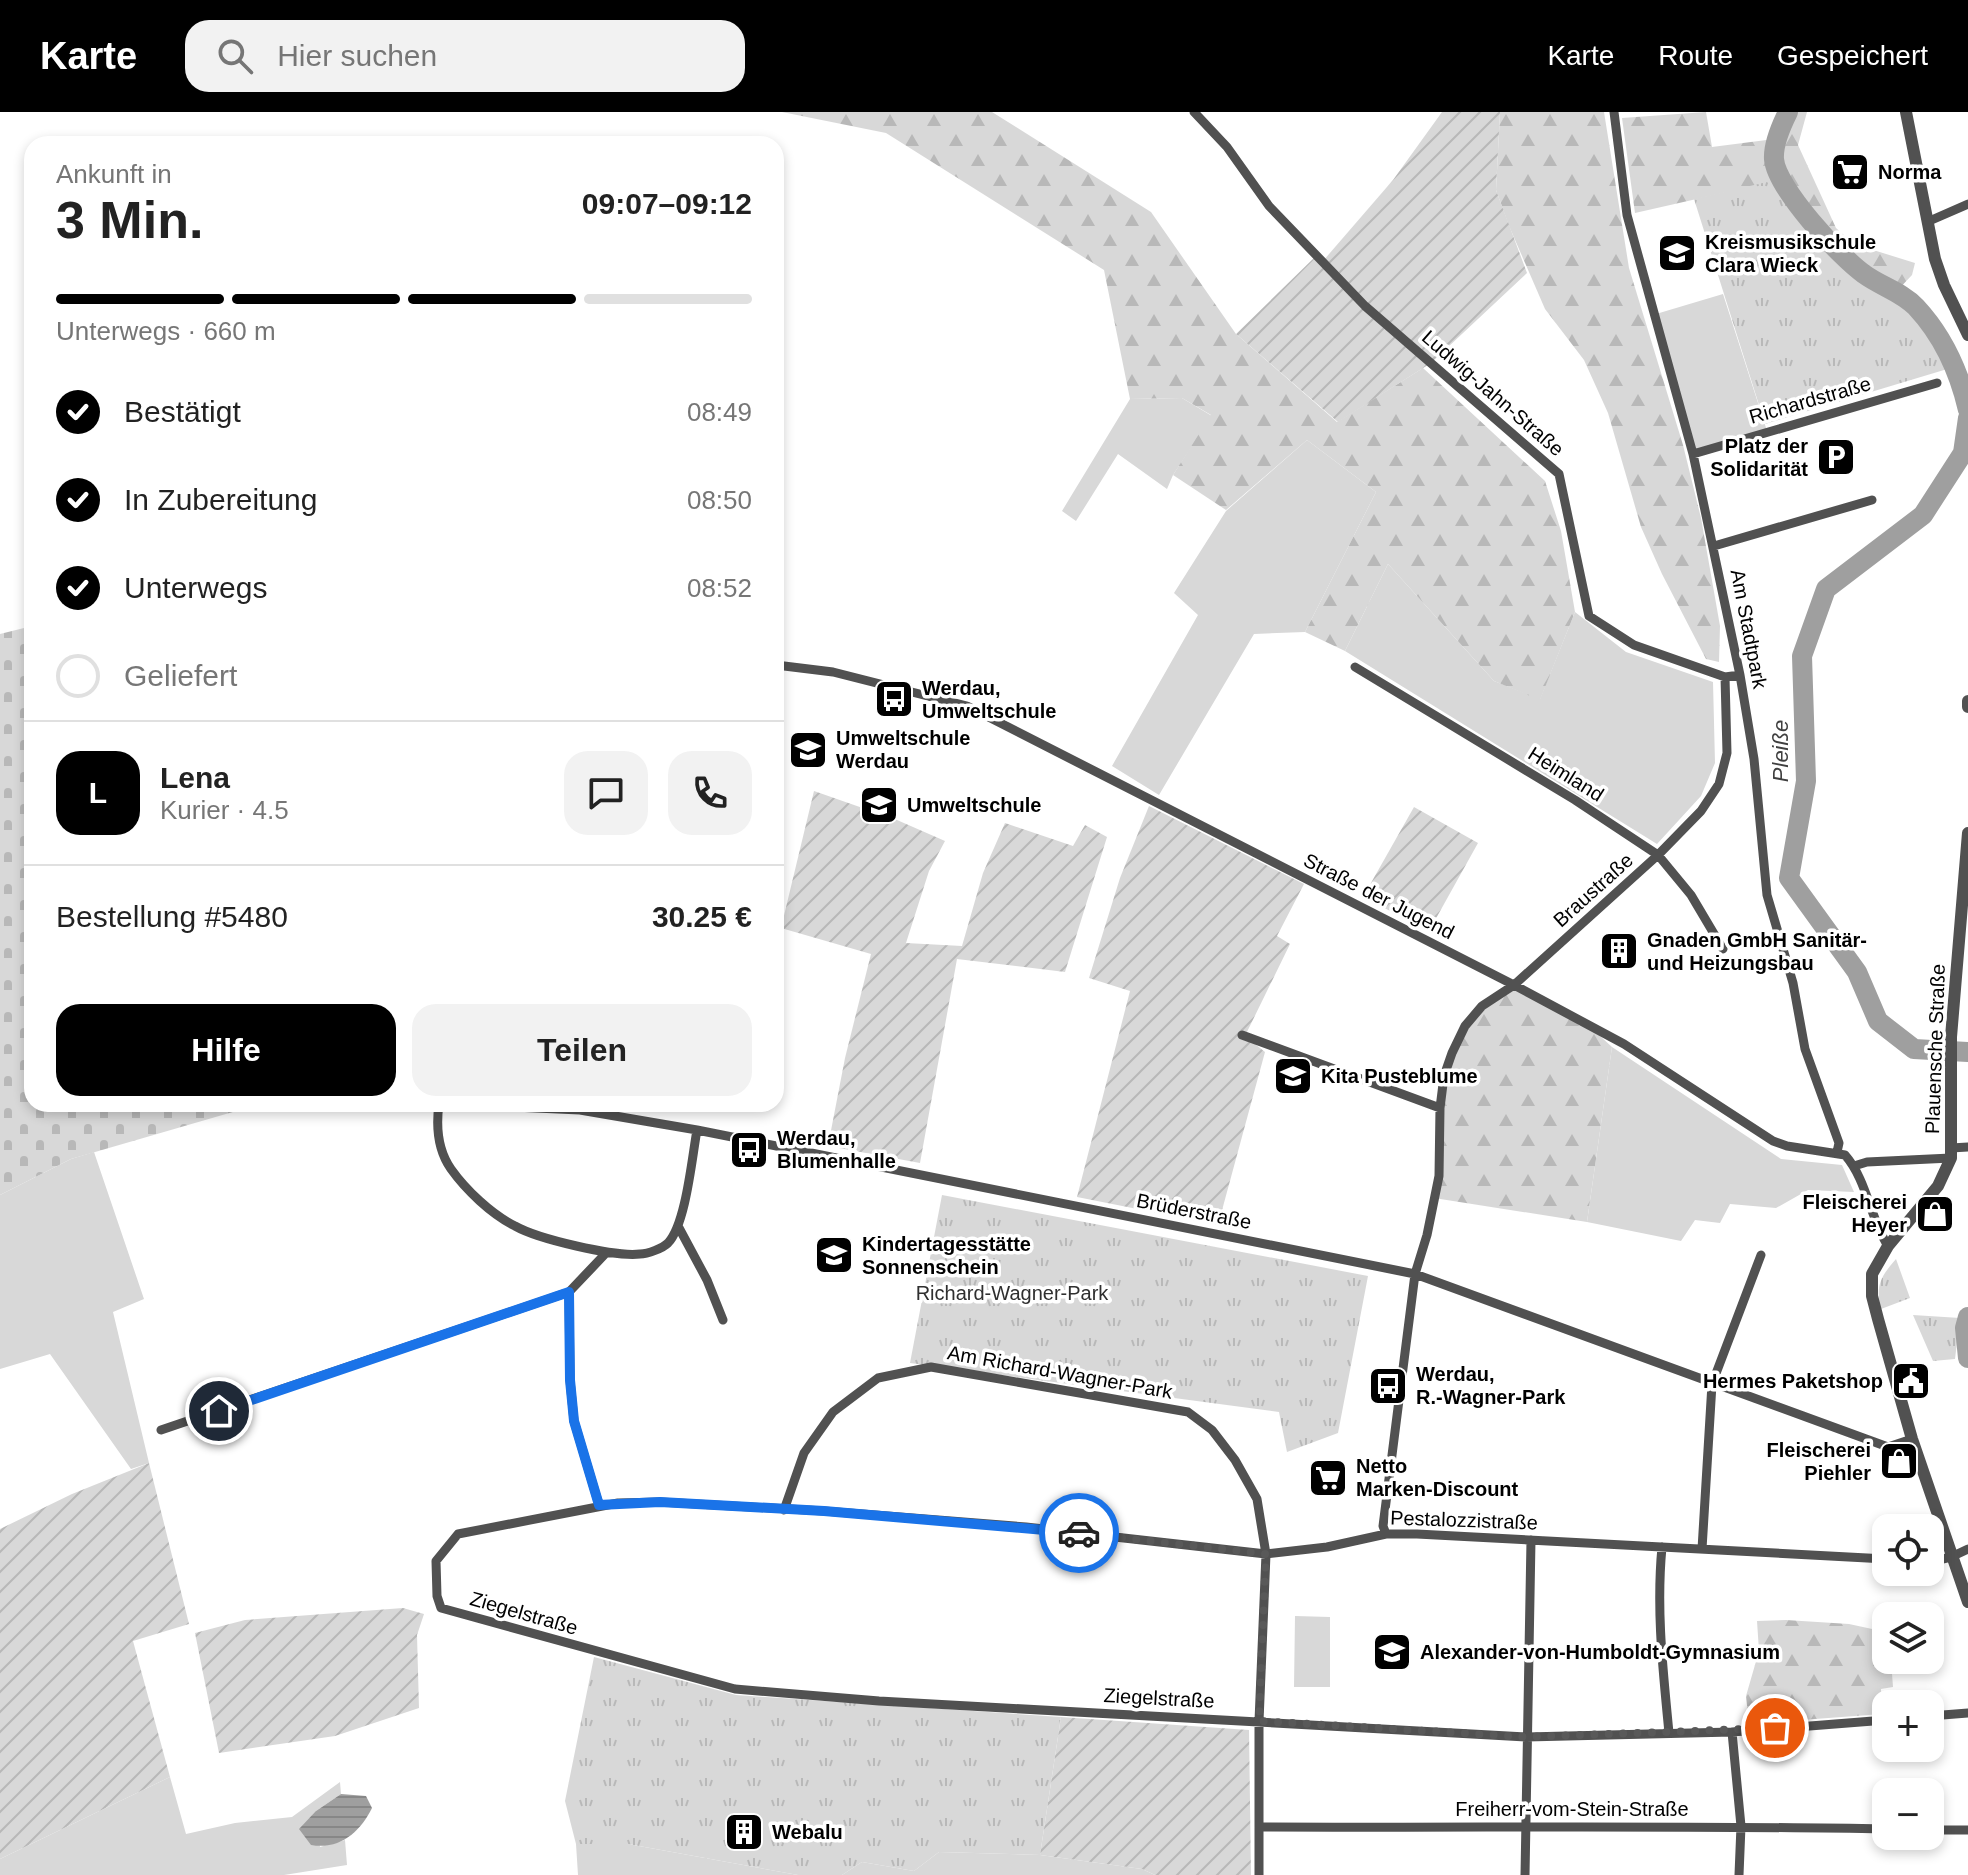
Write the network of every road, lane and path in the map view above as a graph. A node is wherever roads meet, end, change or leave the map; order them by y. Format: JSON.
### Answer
{"nodes":[{"id":1,"x":1194,"y":112,"type":"edge"},
{"id":2,"x":1614,"y":112,"type":"edge"},
{"id":3,"x":1906,"y":112,"type":"edge"},
{"id":4,"x":1968,"y":204,"type":"edge"},
{"id":5,"x":1927,"y":222,"type":"junction"},
{"id":6,"x":1968,"y":335,"type":"edge"},
{"id":7,"x":1937,"y":383,"type":"dead end"},
{"id":8,"x":1693,"y":454,"type":"junction"},
{"id":9,"x":1872,"y":500,"type":"dead end"},
{"id":10,"x":1714,"y":546,"type":"junction"},
{"id":11,"x":784,"y":666,"type":"edge"},
{"id":12,"x":1355,"y":667,"type":"dead end"},
{"id":13,"x":1740,"y":675,"type":"junction"},
{"id":14,"x":1725,"y":677,"type":"junction"},
{"id":15,"x":1968,"y":701,"type":"edge"},
{"id":16,"x":1968,"y":707,"type":"edge"},
{"id":17,"x":1968,"y":833,"type":"edge"},
{"id":18,"x":1658,"y":855,"type":"junction"},
{"id":19,"x":1723,"y":949,"type":"dead end"},
{"id":20,"x":1514,"y":985,"type":"junction"},
{"id":21,"x":1242,"y":1035,"type":"dead end"},
{"id":22,"x":1440,"y":1108,"type":"junction"},
{"id":23,"x":440,"y":1112,"type":"edge"},
{"id":24,"x":592,"y":1112,"type":"edge"},
{"id":25,"x":697,"y":1130,"type":"junction"},
{"id":26,"x":1968,"y":1147,"type":"edge"},
{"id":27,"x":1837,"y":1152,"type":"junction"},
{"id":28,"x":1951,"y":1153,"type":"junction"},
{"id":29,"x":1854,"y":1166,"type":"junction"},
{"id":30,"x":678,"y":1226,"type":"junction"},
{"id":31,"x":1888,"y":1246,"type":"junction"},
{"id":32,"x":607,"y":1252,"type":"junction"},
{"id":33,"x":1761,"y":1255,"type":"dead end"},
{"id":34,"x":1415,"y":1274,"type":"junction"},
{"id":35,"x":569,"y":1292,"type":"junction"},
{"id":36,"x":723,"y":1320,"type":"dead end"},
{"id":37,"x":1712,"y":1384,"type":"junction"},
{"id":38,"x":161,"y":1430,"type":"dead end"},
{"id":39,"x":1912,"y":1439,"type":"junction"},
{"id":40,"x":599,"y":1505,"type":"junction"},
{"id":41,"x":784,"y":1510,"type":"junction"},
{"id":42,"x":1386,"y":1534,"type":"junction"},
{"id":43,"x":1531,"y":1540,"type":"junction"},
{"id":44,"x":1662,"y":1547,"type":"junction"},
{"id":45,"x":1702,"y":1549,"type":"junction"},
{"id":46,"x":1968,"y":1549,"type":"edge"},
{"id":47,"x":1266,"y":1554,"type":"junction"},
{"id":48,"x":1951,"y":1557,"type":"junction"},
{"id":49,"x":1872,"y":1558,"type":"edge"},
{"id":50,"x":1944,"y":1559,"type":"edge"},
{"id":51,"x":1968,"y":1602,"type":"edge"},
{"id":52,"x":441,"y":1608,"type":"joint"},
{"id":53,"x":1968,"y":1713,"type":"edge"},
{"id":54,"x":1944,"y":1715,"type":"edge"},
{"id":55,"x":1259,"y":1721,"type":"junction"},
{"id":56,"x":1872,"y":1721,"type":"edge"},
{"id":57,"x":1732,"y":1732,"type":"junction"},
{"id":58,"x":1669,"y":1733,"type":"junction"},
{"id":59,"x":1526,"y":1737,"type":"junction"},
{"id":60,"x":1741,"y":1826,"type":"junction"},
{"id":61,"x":1259,"y":1827,"type":"junction"},
{"id":62,"x":1525,"y":1829,"type":"junction"},
{"id":63,"x":1872,"y":1829,"type":"edge"},
{"id":64,"x":1944,"y":1830,"type":"edge"},
{"id":65,"x":1968,"y":1830,"type":"edge"},
{"id":66,"x":1259,"y":1875,"type":"edge"},
{"id":67,"x":1525,"y":1875,"type":"edge"},
{"id":68,"x":1739,"y":1875,"type":"edge"}],
"edges":[{"from":1,"to":14,"type":"street","name":"Ludwig-Jahn-Straße"},
{"from":2,"to":8,"type":"street","name":"Am Stadtpark"},
{"from":3,"to":5,"type":"street"},
{"from":4,"to":5,"type":"street"},
{"from":5,"to":6,"type":"street"},
{"from":7,"to":8,"type":"street","name":"Richardstraße"},
{"from":8,"to":10,"type":"street","name":"Am Stadtpark"},
{"from":9,"to":10,"type":"street"},
{"from":10,"to":13,"type":"street","name":"Am Stadtpark"},
{"from":11,"to":20,"type":"street","name":"Straße der Jugend"},
{"from":12,"to":18,"type":"street","name":"Heimland"},
{"from":13,"to":14,"type":"street","name":"Ludwig-Jahn-Straße"},
{"from":13,"to":27,"type":"street","name":"Am Stadtpark"},
{"from":14,"to":18,"type":"street","name":"Braustraße"},
{"from":15,"to":16,"type":"street"},
{"from":17,"to":28,"type":"street","name":"Plauensche Straße"},
{"from":18,"to":19,"type":"street","name":"Heimland"},
{"from":18,"to":20,"type":"street","name":"Braustraße"},
{"from":20,"to":22,"type":"street","name":"Braustraße"},
{"from":20,"to":27,"type":"street","name":"Straße der Jugend"},
{"from":21,"to":22,"type":"street"},
{"from":22,"to":34,"type":"street","name":"Braustraße"},
{"from":23,"to":32,"type":"street"},
{"from":24,"to":25,"type":"street","name":"Brüderstraße"},
{"from":25,"to":30,"type":"street"},
{"from":25,"to":34,"type":"street","name":"Brüderstraße"},
{"from":26,"to":28,"type":"street"},
{"from":27,"to":29,"type":"street"},
{"from":28,"to":29,"type":"street"},
{"from":28,"to":31,"type":"street","name":"Plauensche Straße"},
{"from":29,"to":31,"type":"street"},
{"from":30,"to":32,"type":"street"},
{"from":30,"to":36,"type":"street"},
{"from":31,"to":39,"type":"street","name":"Plauensche Straße"},
{"from":32,"to":35,"type":"street"},
{"from":33,"to":37,"type":"street"},
{"from":34,"to":37,"type":"street","name":"Brüderstraße"},
{"from":34,"to":42,"type":"street","name":"Braustraße"},
{"from":35,"to":38,"type":"street"},
{"from":35,"to":40,"type":"street"},
{"from":37,"to":39,"type":"street","name":"Brüderstraße"},
{"from":37,"to":45,"type":"street"},
{"from":39,"to":48,"type":"street","name":"Plauensche Straße"},
{"from":40,"to":41,"type":"street","name":"Pestalozzistraße"},
{"from":40,"to":52,"type":"street","name":"Pestalozzistraße"},
{"from":41,"to":47,"type":"street","name":"Pestalozzistraße"},
{"from":41,"to":47,"type":"street","name":"Am Richard-Wagner-Park"},
{"from":42,"to":43,"type":"street","name":"Pestalozzistraße"},
{"from":42,"to":47,"type":"street","name":"Pestalozzistraße"},
{"from":43,"to":44,"type":"street","name":"Pestalozzistraße"},
{"from":43,"to":59,"type":"street"},
{"from":44,"to":45,"type":"street","name":"Pestalozzistraße"},
{"from":44,"to":58,"type":"street"},
{"from":45,"to":49,"type":"street","name":"Pestalozzistraße"},
{"from":46,"to":48,"type":"street"},
{"from":47,"to":55,"type":"street","name":"Am Richard-Wagner-Park"},
{"from":48,"to":50,"type":"street"},
{"from":48,"to":51,"type":"street","name":"Plauensche Straße"},
{"from":52,"to":55,"type":"street","name":"Ziegelstraße"},
{"from":53,"to":54,"type":"street"},
{"from":55,"to":59,"type":"street","name":"Ziegelstraße"},
{"from":55,"to":61,"type":"street","name":"Am Richard-Wagner-Park"},
{"from":56,"to":57,"type":"street","name":"Ziegelstraße"},
{"from":57,"to":58,"type":"street","name":"Ziegelstraße"},
{"from":57,"to":60,"type":"street"},
{"from":58,"to":59,"type":"street","name":"Ziegelstraße"},
{"from":59,"to":62,"type":"street"},
{"from":60,"to":62,"type":"street","name":"Freiherr-vom-Stein-Straße"},
{"from":60,"to":63,"type":"street","name":"Freiherr-vom-Stein-Straße"},
{"from":60,"to":68,"type":"street"},
{"from":61,"to":62,"type":"street","name":"Freiherr-vom-Stein-Straße"},
{"from":61,"to":66,"type":"street","name":"Am Richard-Wagner-Park"},
{"from":62,"to":67,"type":"street"},
{"from":64,"to":65,"type":"street"}]}
